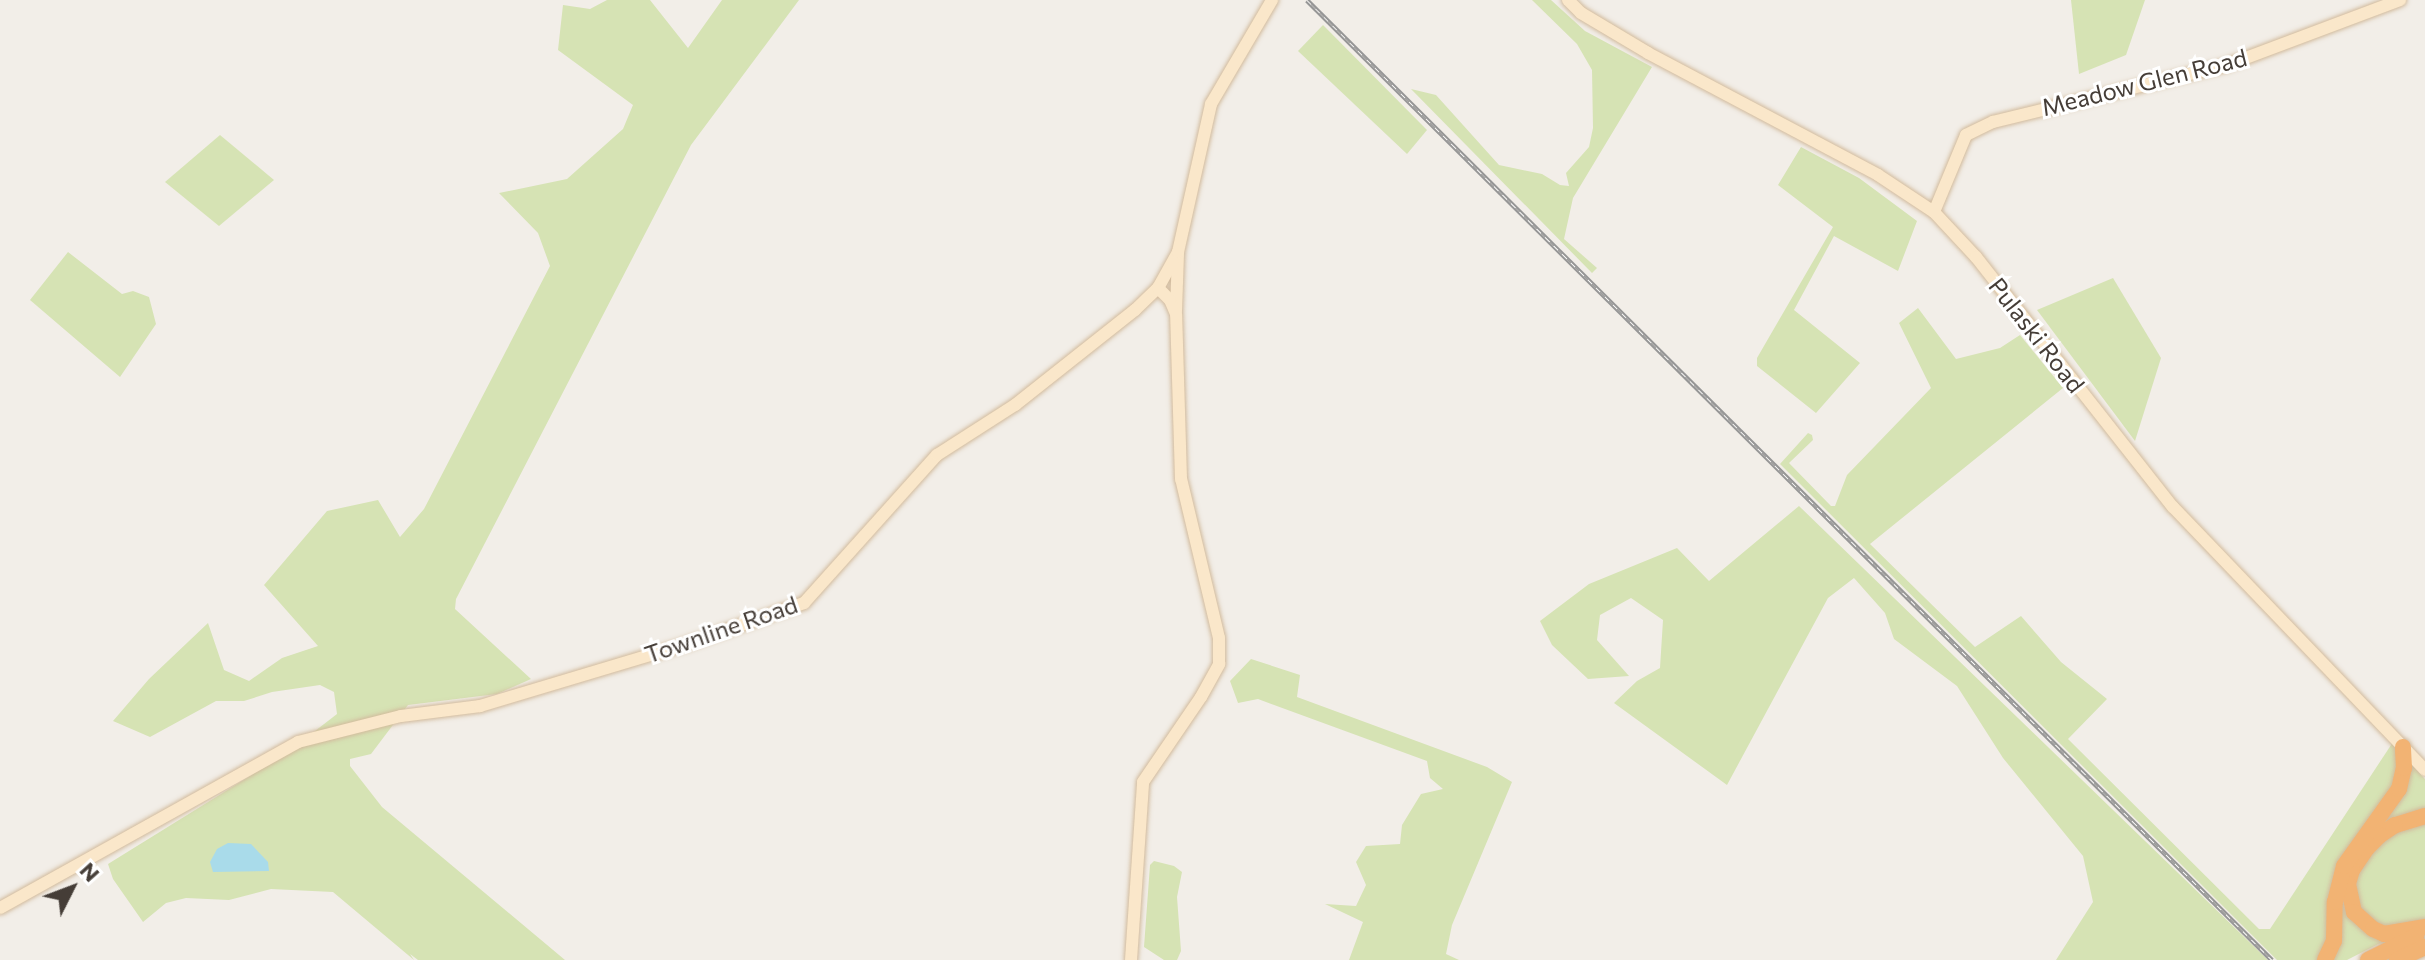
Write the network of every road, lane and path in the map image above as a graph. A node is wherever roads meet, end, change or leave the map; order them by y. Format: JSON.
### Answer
{"nodes":[{"id":1,"x":1272,"y":0,"type":"edge"},
{"id":2,"x":1568,"y":0,"type":"edge"},
{"id":3,"x":2400,"y":0,"type":"edge"},
{"id":4,"x":1934,"y":212,"type":"junction"},
{"id":5,"x":1178,"y":252,"type":"junction"},
{"id":6,"x":1158,"y":288,"type":"junction"},
{"id":7,"x":1176,"y":314,"type":"junction"},
{"id":8,"x":2403,"y":747,"type":"junction"},
{"id":9,"x":2425,"y":770,"type":"edge"},
{"id":10,"x":2425,"y":816,"type":"edge"},
{"id":11,"x":0,"y":908,"type":"edge"},
{"id":12,"x":2425,"y":930,"type":"edge"},
{"id":13,"x":2425,"y":947,"type":"edge"},
{"id":14,"x":1131,"y":960,"type":"edge"},
{"id":15,"x":2325,"y":960,"type":"edge"},
{"id":16,"x":2368,"y":960,"type":"edge"},
{"id":17,"x":2397,"y":960,"type":"edge"}],
"edges":[{"from":1,"to":5,"type":"main road","name":"Townline Road"},
{"from":2,"to":4,"type":"main road","name":"Pulaski Road"},
{"from":3,"to":4,"type":"main road","name":"Meadow Glen Road"},
{"from":4,"to":8,"type":"main road","name":"Pulaski Road"},
{"from":5,"to":6,"type":"main road","name":"Townline Road"},
{"from":5,"to":7,"type":"main road"},
{"from":6,"to":7,"type":"main road"},
{"from":6,"to":11,"type":"main road","name":"Townline Road"},
{"from":7,"to":14,"type":"main road"},
{"from":8,"to":9,"type":"main road","name":"Pulaski Road"},
{"from":8,"to":15,"type":"highway"},
{"from":10,"to":12,"type":"highway"},
{"from":12,"to":16,"type":"highway"},
{"from":13,"to":17,"type":"highway"}]}
